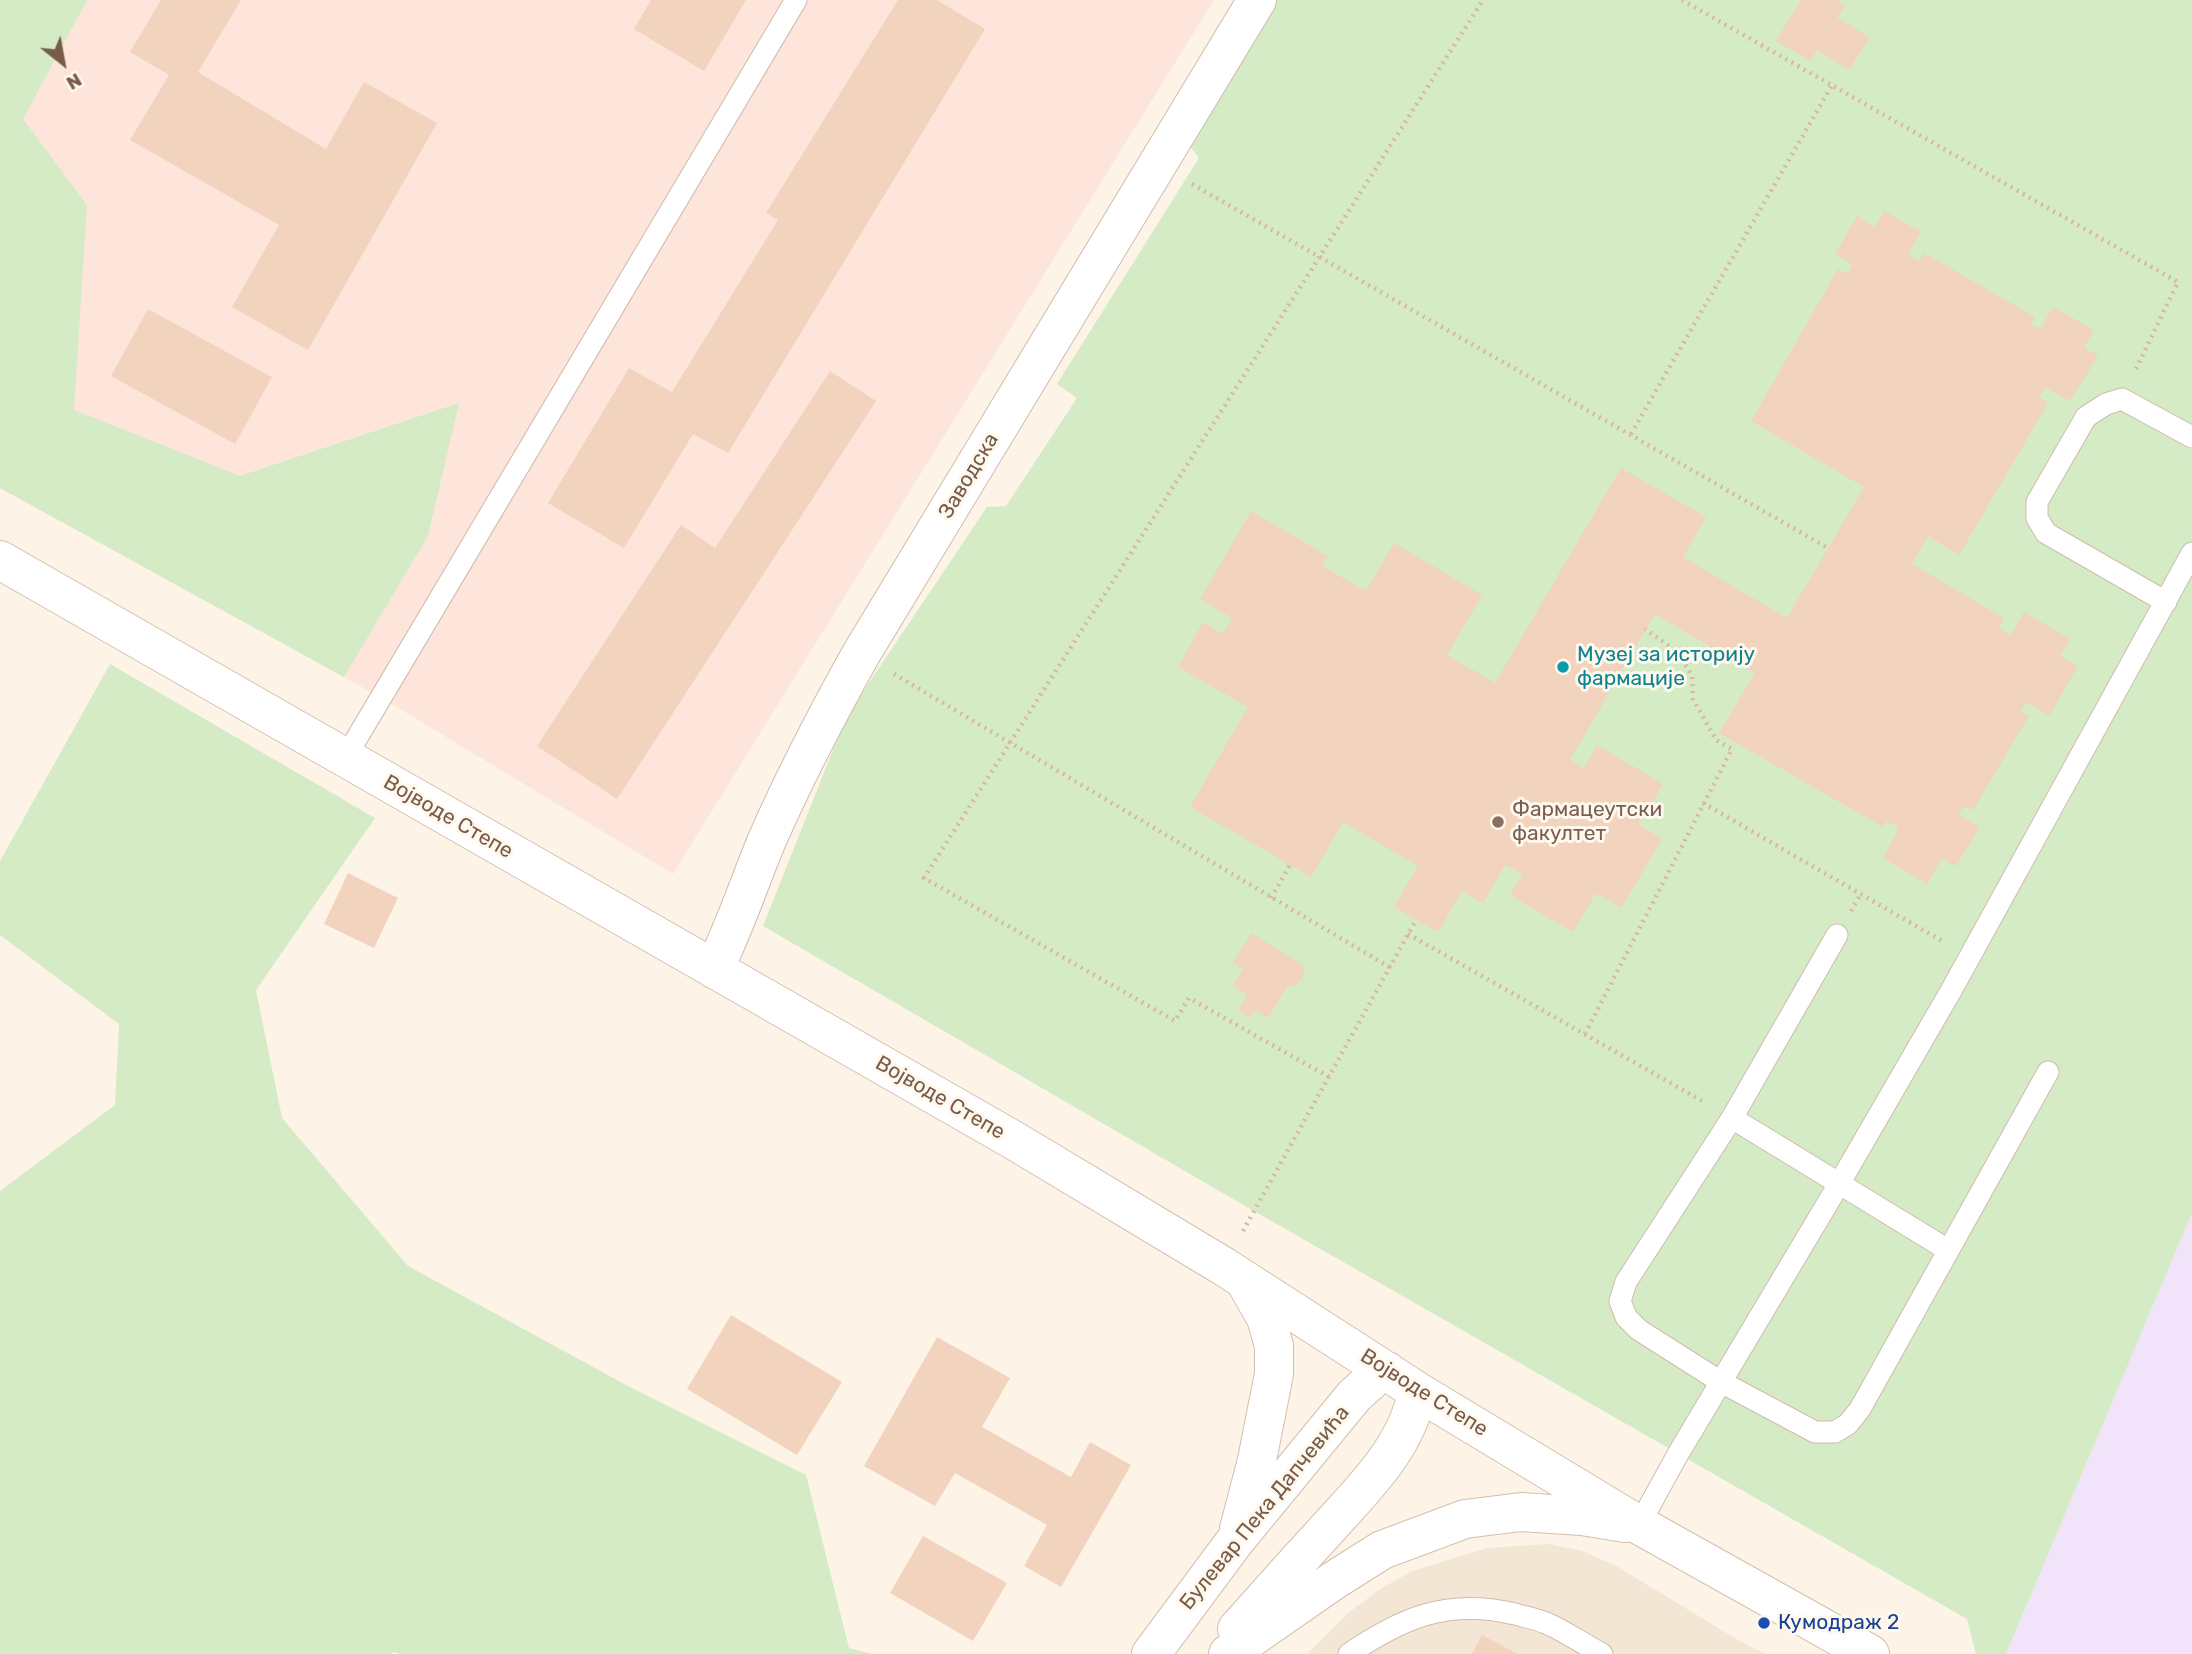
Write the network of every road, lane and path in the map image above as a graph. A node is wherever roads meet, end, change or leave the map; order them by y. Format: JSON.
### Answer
{"nodes":[{"id":1,"x":796,"y":0,"type":"edge"},
{"id":2,"x":1257,"y":0,"type":"edge"},
{"id":3,"x":1483,"y":0,"type":"edge"},
{"id":4,"x":1682,"y":0,"type":"edge"},
{"id":5,"x":1832,"y":85,"type":"junction"},
{"id":6,"x":1157,"y":165,"type":"junction"},
{"id":7,"x":1320,"y":257,"type":"junction"},
{"id":8,"x":2122,"y":399,"type":"junction"},
{"id":9,"x":1631,"y":434,"type":"junction"},
{"id":10,"x":2192,"y":437,"type":"edge"},
{"id":11,"x":1828,"y":548,"type":"dead end"},
{"id":12,"x":2192,"y":553,"type":"edge"},
{"id":13,"x":0,"y":560,"type":"edge"},
{"id":14,"x":2166,"y":602,"type":"junction"},
{"id":15,"x":1645,"y":629,"type":"dead end"},
{"id":16,"x":861,"y":654,"type":"junction"},
{"id":17,"x":1010,"y":742,"type":"junction"},
{"id":18,"x":345,"y":758,"type":"junction"},
{"id":19,"x":1703,"y":803,"type":"junction"},
{"id":20,"x":1290,"y":865,"type":"dead end"},
{"id":21,"x":1271,"y":898,"type":"junction"},
{"id":22,"x":1416,"y":920,"type":"dead end"},
{"id":23,"x":1408,"y":934,"type":"junction"},
{"id":24,"x":1837,"y":936,"type":"dead end"},
{"id":25,"x":1970,"y":957,"type":"junction"},
{"id":26,"x":1391,"y":968,"type":"junction"},
{"id":27,"x":714,"y":969,"type":"junction"},
{"id":28,"x":1585,"y":1034,"type":"junction"},
{"id":29,"x":2048,"y":1072,"type":"dead end"},
{"id":30,"x":1329,"y":1077,"type":"junction"},
{"id":31,"x":1732,"y":1118,"type":"junction"},
{"id":32,"x":1839,"y":1184,"type":"junction"},
{"id":33,"x":1948,"y":1250,"type":"junction"},
{"id":34,"x":1234,"y":1273,"type":"junction"},
{"id":35,"x":1402,"y":1381,"type":"junction"},
{"id":36,"x":1721,"y":1382,"type":"junction"},
{"id":37,"x":1639,"y":1525,"type":"junction"},
{"id":38,"x":1235,"y":1541,"type":"junction"},
{"id":39,"x":1151,"y":1654,"type":"edge"},
{"id":40,"x":1215,"y":1654,"type":"edge"},
{"id":41,"x":1228,"y":1654,"type":"edge"},
{"id":42,"x":1349,"y":1654,"type":"edge"},
{"id":43,"x":1602,"y":1654,"type":"edge"},
{"id":44,"x":1870,"y":1654,"type":"edge"}],
"edges":[{"from":1,"to":18,"type":"lane"},
{"from":2,"to":6,"type":"street","name":"Заводска"},
{"from":3,"to":7,"type":"path"},
{"from":4,"to":5,"type":"path"},
{"from":5,"to":8,"type":"path"},
{"from":5,"to":9,"type":"path"},
{"from":6,"to":7,"type":"path"},
{"from":6,"to":16,"type":"street","name":"Заводска"},
{"from":7,"to":9,"type":"path"},
{"from":7,"to":17,"type":"path"},
{"from":8,"to":10,"type":"lane"},
{"from":8,"to":14,"type":"lane"},
{"from":9,"to":11,"type":"path"},
{"from":12,"to":14,"type":"lane"},
{"from":13,"to":18,"type":"street","name":"Војводе Степе"},
{"from":14,"to":25,"type":"lane"},
{"from":15,"to":19,"type":"path"},
{"from":16,"to":17,"type":"path"},
{"from":16,"to":27,"type":"street","name":"Заводска"},
{"from":17,"to":21,"type":"path"},
{"from":17,"to":30,"type":"path"},
{"from":18,"to":27,"type":"street","name":"Војводе Степе"},
{"from":19,"to":25,"type":"path"},
{"from":19,"to":28,"type":"path"},
{"from":20,"to":21,"type":"path"},
{"from":21,"to":26,"type":"path"},
{"from":22,"to":23,"type":"path"},
{"from":23,"to":26,"type":"path"},
{"from":23,"to":28,"type":"path"},
{"from":24,"to":31,"type":"lane"},
{"from":25,"to":32,"type":"lane"},
{"from":26,"to":30,"type":"path"},
{"from":27,"to":34,"type":"street","name":"Војводе Степе"},
{"from":28,"to":31,"type":"path"},
{"from":29,"to":33,"type":"lane"},
{"from":30,"to":34,"type":"path"},
{"from":31,"to":32,"type":"lane"},
{"from":31,"to":36,"type":"lane"},
{"from":32,"to":33,"type":"lane"},
{"from":32,"to":36,"type":"lane"},
{"from":33,"to":36,"type":"lane"},
{"from":34,"to":35,"type":"street","name":"Војводе Степе"},
{"from":34,"to":38,"type":"street"},
{"from":35,"to":37,"type":"street","name":"Војводе Степе"},
{"from":35,"to":38,"type":"street","name":"Булевар Пека Дапчевића"},
{"from":35,"to":40,"type":"street"},
{"from":36,"to":37,"type":"lane"},
{"from":37,"to":41,"type":"street"},
{"from":37,"to":44,"type":"street","name":"Војводе Степе"},
{"from":38,"to":39,"type":"street","name":"Булевар Пека Дапчевића"},
{"from":42,"to":43,"type":"lane"}]}
